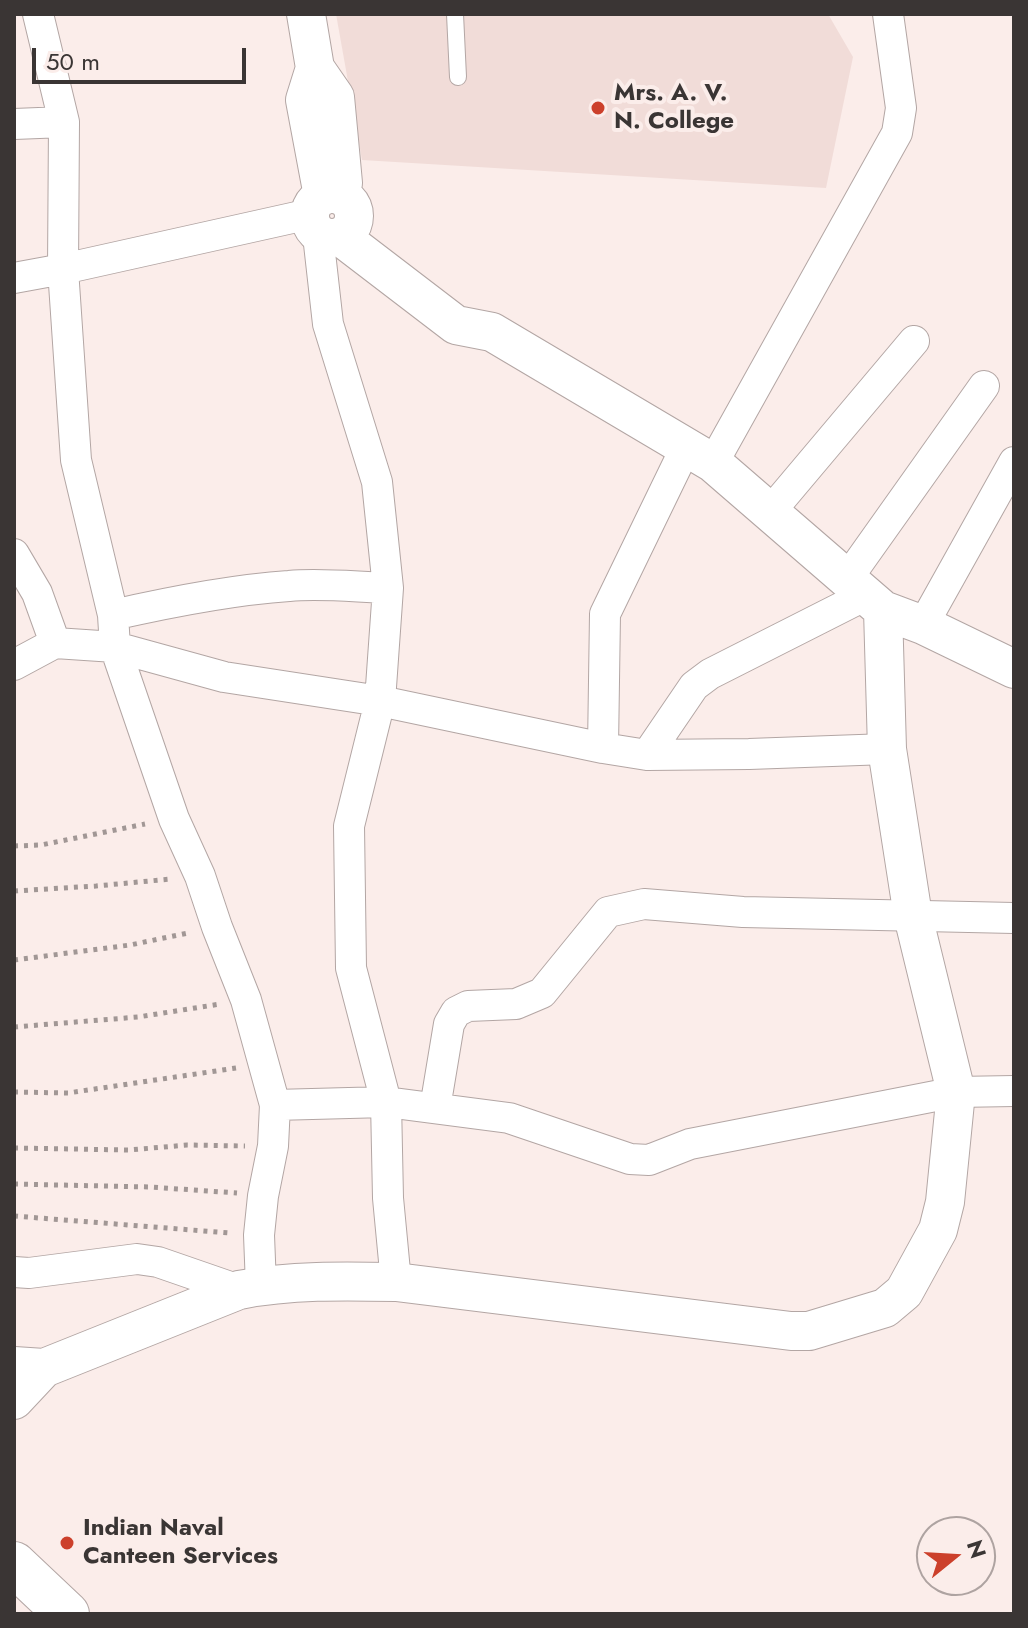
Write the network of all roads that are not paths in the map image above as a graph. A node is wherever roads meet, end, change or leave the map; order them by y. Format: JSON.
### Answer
{"nodes":[{"id":1,"x":38,"y":14,"type":"edge"},
{"id":2,"x":306,"y":14,"type":"edge"},
{"id":3,"x":455,"y":14,"type":"edge"},
{"id":4,"x":888,"y":14,"type":"edge"},
{"id":5,"x":458,"y":77,"type":"dead end"},
{"id":6,"x":64,"y":122,"type":"junction"},
{"id":7,"x":14,"y":124,"type":"edge"},
{"id":8,"x":332,"y":216,"type":"junction"},
{"id":9,"x":63,"y":269,"type":"junction"},
{"id":10,"x":14,"y":278,"type":"edge"},
{"id":11,"x":914,"y":341,"type":"dead end"},
{"id":12,"x":984,"y":386,"type":"dead end"},
{"id":13,"x":699,"y":455,"type":"junction"},
{"id":14,"x":1014,"y":462,"type":"edge"},
{"id":15,"x":770,"y":512,"type":"junction"},
{"id":16,"x":17,"y":562,"type":"edge"},
{"id":17,"x":388,"y":588,"type":"junction"},
{"id":18,"x":866,"y":595,"type":"junction"},
{"id":19,"x":113,"y":615,"type":"junction"},
{"id":20,"x":923,"y":625,"type":"junction"},
{"id":21,"x":55,"y":643,"type":"junction"},
{"id":22,"x":115,"y":647,"type":"junction"},
{"id":23,"x":14,"y":665,"type":"edge"},
{"id":24,"x":1014,"y":669,"type":"edge"},
{"id":25,"x":380,"y":701,"type":"junction"},
{"id":26,"x":603,"y":748,"type":"junction"},
{"id":27,"x":887,"y":749,"type":"junction"},
{"id":28,"x":647,"y":755,"type":"junction"},
{"id":29,"x":913,"y":916,"type":"junction"},
{"id":30,"x":1014,"y":918,"type":"edge"},
{"id":31,"x":1014,"y":1091,"type":"edge"},
{"id":32,"x":956,"y":1092,"type":"junction"},
{"id":33,"x":386,"y":1102,"type":"junction"},
{"id":34,"x":275,"y":1105,"type":"junction"},
{"id":35,"x":435,"y":1108,"type":"junction"},
{"id":36,"x":14,"y":1272,"type":"edge"},
{"id":37,"x":396,"y":1282,"type":"junction"},
{"id":38,"x":250,"y":1288,"type":"junction"},
{"id":39,"x":29,"y":1367,"type":"edge"},
{"id":40,"x":14,"y":1400,"type":"edge"},
{"id":41,"x":14,"y":1564,"type":"edge"},
{"id":42,"x":67,"y":1614,"type":"edge"}],
"edges":[{"from":1,"to":6,"type":"street"},
{"from":2,"to":8,"type":"street"},
{"from":3,"to":5,"type":"lane"},
{"from":4,"to":13,"type":"street"},
{"from":6,"to":7,"type":"street"},
{"from":6,"to":9,"type":"street"},
{"from":8,"to":9,"type":"street"},
{"from":8,"to":13,"type":"street"},
{"from":8,"to":17,"type":"street"},
{"from":9,"to":10,"type":"street"},
{"from":9,"to":19,"type":"street"},
{"from":11,"to":15,"type":"street"},
{"from":12,"to":18,"type":"street"},
{"from":13,"to":15,"type":"street"},
{"from":13,"to":26,"type":"street"},
{"from":14,"to":20,"type":"street"},
{"from":15,"to":18,"type":"street"},
{"from":16,"to":21,"type":"street"},
{"from":17,"to":19,"type":"street"},
{"from":17,"to":25,"type":"street"},
{"from":18,"to":20,"type":"street"},
{"from":18,"to":27,"type":"street"},
{"from":18,"to":28,"type":"street"},
{"from":19,"to":22,"type":"street"},
{"from":20,"to":24,"type":"street"},
{"from":21,"to":22,"type":"street"},
{"from":21,"to":23,"type":"street"},
{"from":22,"to":25,"type":"street"},
{"from":22,"to":34,"type":"street"},
{"from":25,"to":26,"type":"street"},
{"from":25,"to":33,"type":"street"},
{"from":26,"to":28,"type":"street"},
{"from":27,"to":28,"type":"street"},
{"from":27,"to":29,"type":"street"},
{"from":29,"to":30,"type":"street"},
{"from":29,"to":32,"type":"street"},
{"from":29,"to":35,"type":"street"},
{"from":31,"to":32,"type":"street"},
{"from":32,"to":35,"type":"street"},
{"from":32,"to":37,"type":"street"},
{"from":33,"to":34,"type":"street"},
{"from":33,"to":35,"type":"street"},
{"from":33,"to":37,"type":"street"},
{"from":34,"to":38,"type":"street"},
{"from":36,"to":38,"type":"street"},
{"from":37,"to":38,"type":"street"},
{"from":38,"to":39,"type":"street"},
{"from":39,"to":40,"type":"street"},
{"from":41,"to":42,"type":"main road"}]}
